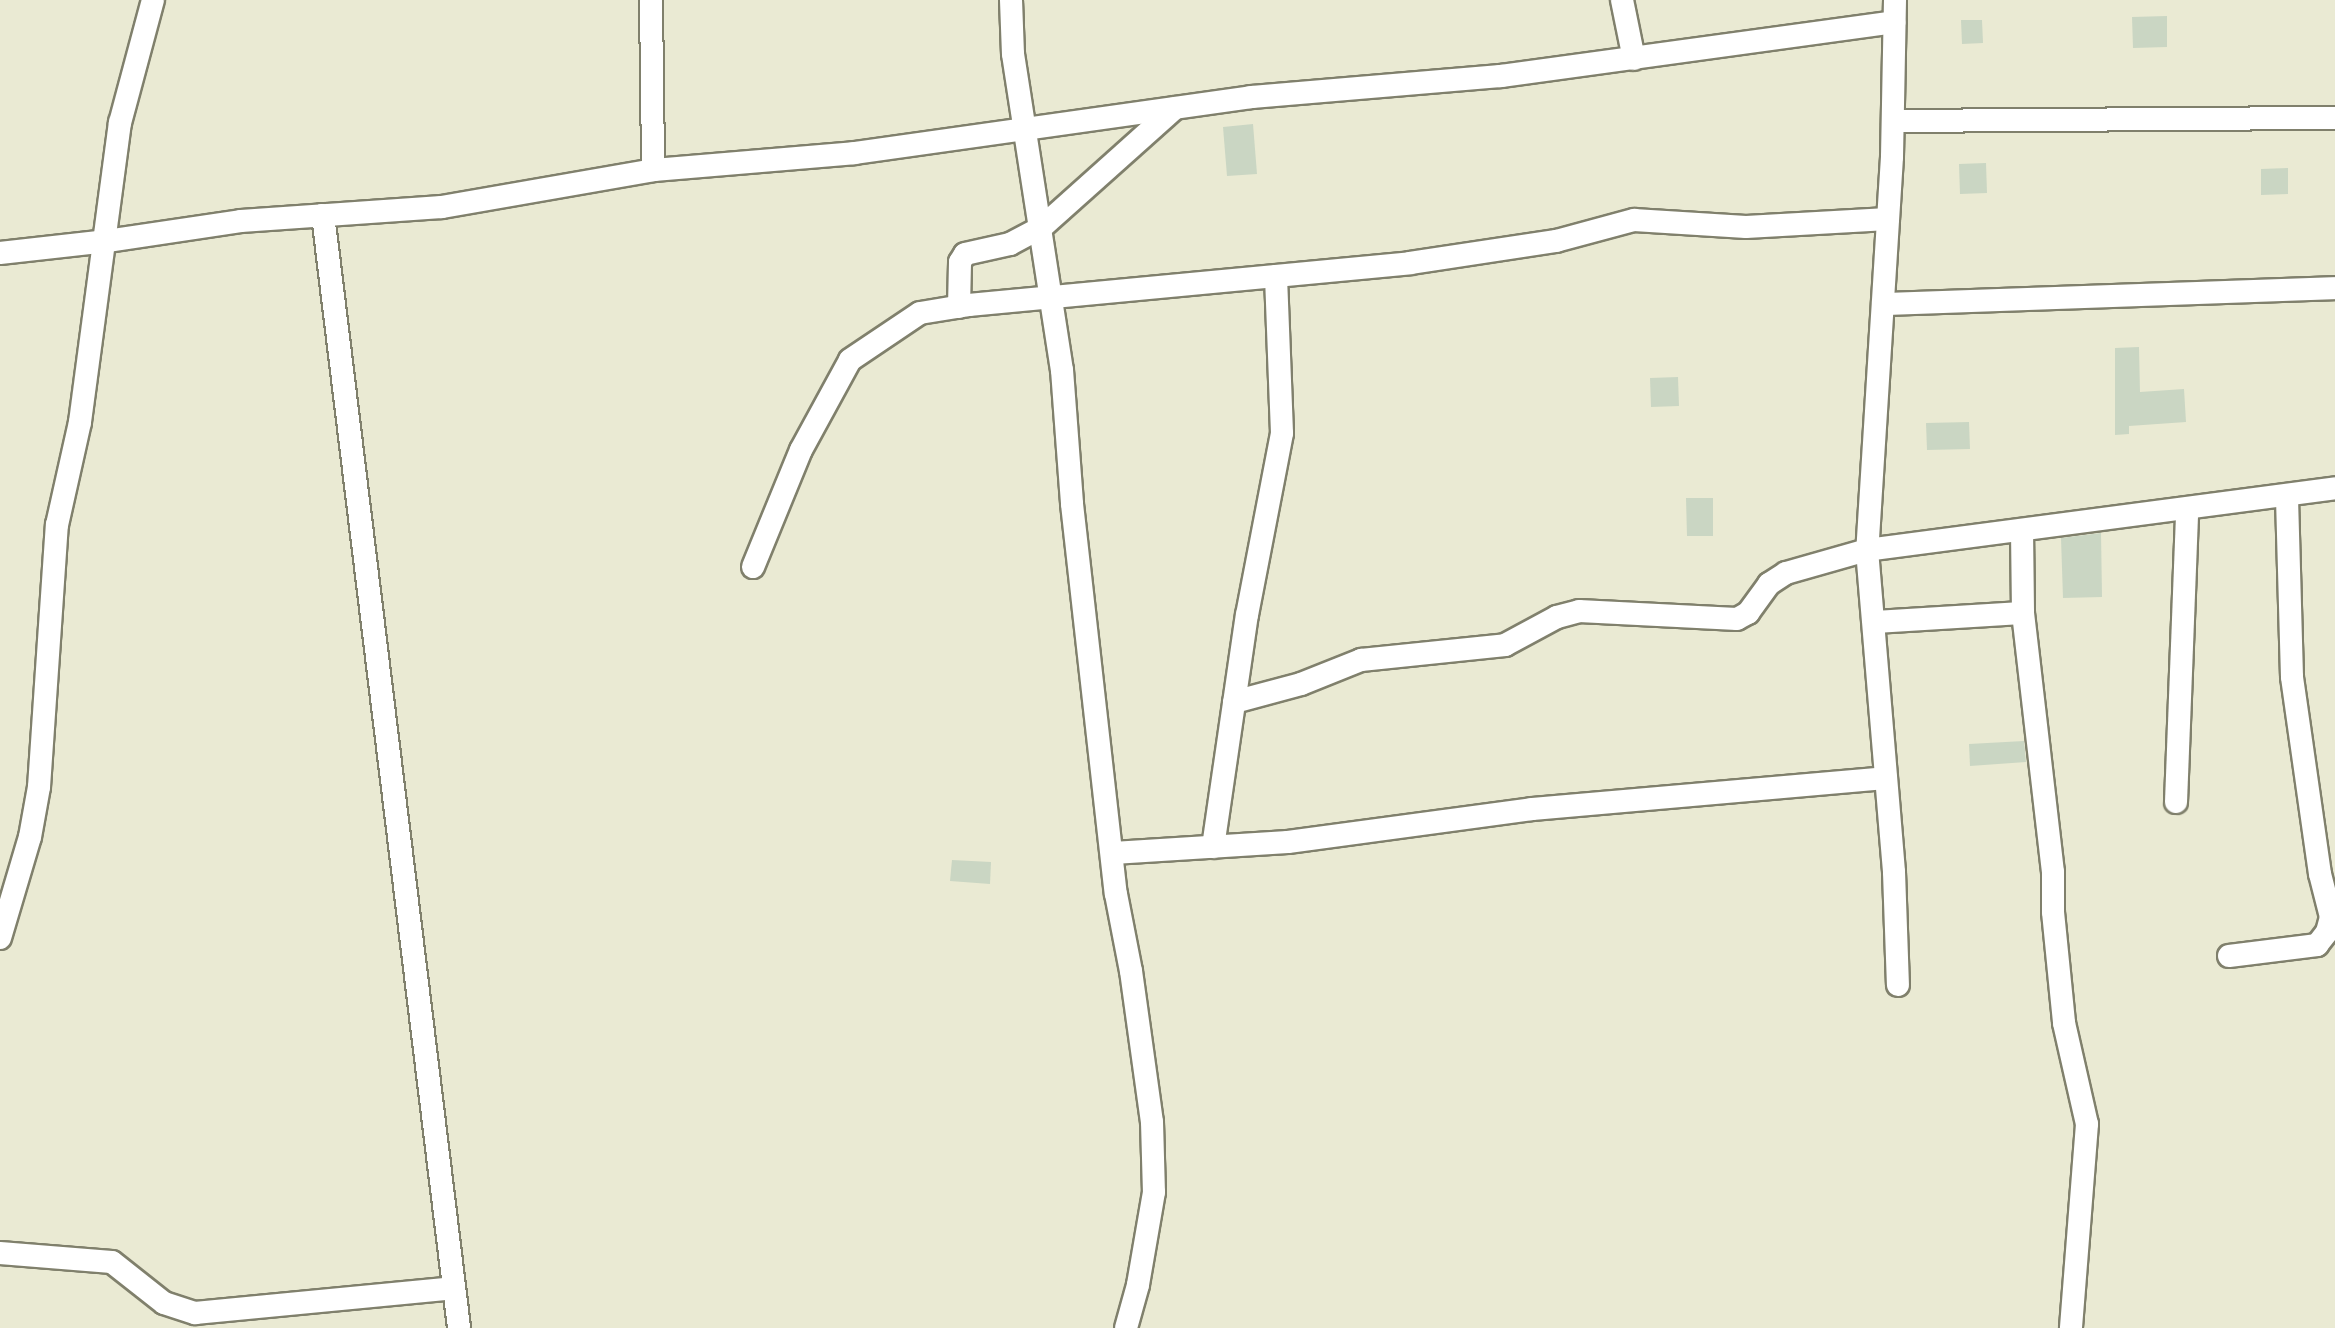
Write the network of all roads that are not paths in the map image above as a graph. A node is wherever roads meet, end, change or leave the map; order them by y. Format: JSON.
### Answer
{"nodes":[{"id":1,"x":153,"y":0,"type":"edge"},
{"id":2,"x":651,"y":0,"type":"edge"},
{"id":3,"x":1011,"y":0,"type":"edge"},
{"id":4,"x":1622,"y":0,"type":"edge"},
{"id":5,"x":1894,"y":11,"type":"edge"},
{"id":6,"x":1634,"y":59,"type":"junction"},
{"id":7,"x":1175,"y":108,"type":"junction"},
{"id":8,"x":2335,"y":118,"type":"edge"},
{"id":9,"x":1893,"y":121,"type":"junction"},
{"id":10,"x":1026,"y":130,"type":"junction"},
{"id":11,"x":653,"y":170,"type":"junction"},
{"id":12,"x":323,"y":215,"type":"junction"},
{"id":13,"x":1888,"y":219,"type":"junction"},
{"id":14,"x":1042,"y":227,"type":"junction"},
{"id":15,"x":107,"y":241,"type":"junction"},
{"id":16,"x":0,"y":253,"type":"edge"},
{"id":17,"x":1276,"y":276,"type":"junction"},
{"id":18,"x":2335,"y":288,"type":"edge"},
{"id":19,"x":1052,"y":299,"type":"junction"},
{"id":20,"x":1883,"y":304,"type":"junction"},
{"id":21,"x":959,"y":307,"type":"junction"},
{"id":22,"x":2335,"y":488,"type":"edge"},
{"id":23,"x":2287,"y":496,"type":"junction"},
{"id":24,"x":2187,"y":510,"type":"junction"},
{"id":25,"x":2022,"y":530,"type":"junction"},
{"id":26,"x":1867,"y":550,"type":"junction"},
{"id":27,"x":753,"y":567,"type":"dead end"},
{"id":28,"x":2023,"y":613,"type":"junction"},
{"id":29,"x":1874,"y":622,"type":"junction"},
{"id":30,"x":1234,"y":702,"type":"junction"},
{"id":31,"x":1886,"y":778,"type":"junction"},
{"id":32,"x":2176,"y":802,"type":"dead end"},
{"id":33,"x":1213,"y":847,"type":"junction"},
{"id":34,"x":1113,"y":853,"type":"junction"},
{"id":35,"x":0,"y":938,"type":"edge"},
{"id":36,"x":2229,"y":956,"type":"dead end"},
{"id":37,"x":1898,"y":985,"type":"dead end"},
{"id":38,"x":0,"y":1253,"type":"edge"},
{"id":39,"x":453,"y":1288,"type":"junction"},
{"id":40,"x":459,"y":1328,"type":"edge"},
{"id":41,"x":1126,"y":1328,"type":"edge"},
{"id":42,"x":2071,"y":1328,"type":"edge"}],
"edges":[{"from":1,"to":15,"type":"street"},
{"from":2,"to":11,"type":"street"},
{"from":3,"to":10,"type":"street"},
{"from":4,"to":6,"type":"street"},
{"from":5,"to":6,"type":"street"},
{"from":5,"to":9,"type":"street"},
{"from":6,"to":7,"type":"street"},
{"from":7,"to":10,"type":"street"},
{"from":7,"to":14,"type":"street"},
{"from":8,"to":9,"type":"street"},
{"from":9,"to":13,"type":"street"},
{"from":10,"to":11,"type":"street"},
{"from":10,"to":14,"type":"street"},
{"from":11,"to":12,"type":"street"},
{"from":12,"to":15,"type":"street"},
{"from":12,"to":39,"type":"street"},
{"from":13,"to":17,"type":"street"},
{"from":13,"to":20,"type":"street"},
{"from":14,"to":19,"type":"street"},
{"from":14,"to":21,"type":"street"},
{"from":15,"to":16,"type":"street"},
{"from":15,"to":35,"type":"street"},
{"from":17,"to":19,"type":"street"},
{"from":17,"to":30,"type":"street"},
{"from":18,"to":20,"type":"street"},
{"from":19,"to":21,"type":"street"},
{"from":19,"to":34,"type":"street"},
{"from":20,"to":26,"type":"street"},
{"from":21,"to":27,"type":"street"},
{"from":22,"to":23,"type":"street"},
{"from":23,"to":24,"type":"street"},
{"from":23,"to":36,"type":"street"},
{"from":24,"to":25,"type":"street"},
{"from":24,"to":32,"type":"street"},
{"from":25,"to":26,"type":"street"},
{"from":25,"to":28,"type":"street"},
{"from":26,"to":29,"type":"street"},
{"from":26,"to":30,"type":"street"},
{"from":28,"to":29,"type":"street"},
{"from":28,"to":42,"type":"street"},
{"from":29,"to":31,"type":"street"},
{"from":30,"to":33,"type":"street"},
{"from":31,"to":33,"type":"street"},
{"from":31,"to":37,"type":"street"},
{"from":33,"to":34,"type":"street"},
{"from":34,"to":41,"type":"street"},
{"from":38,"to":39,"type":"street"},
{"from":39,"to":40,"type":"street"}]}
